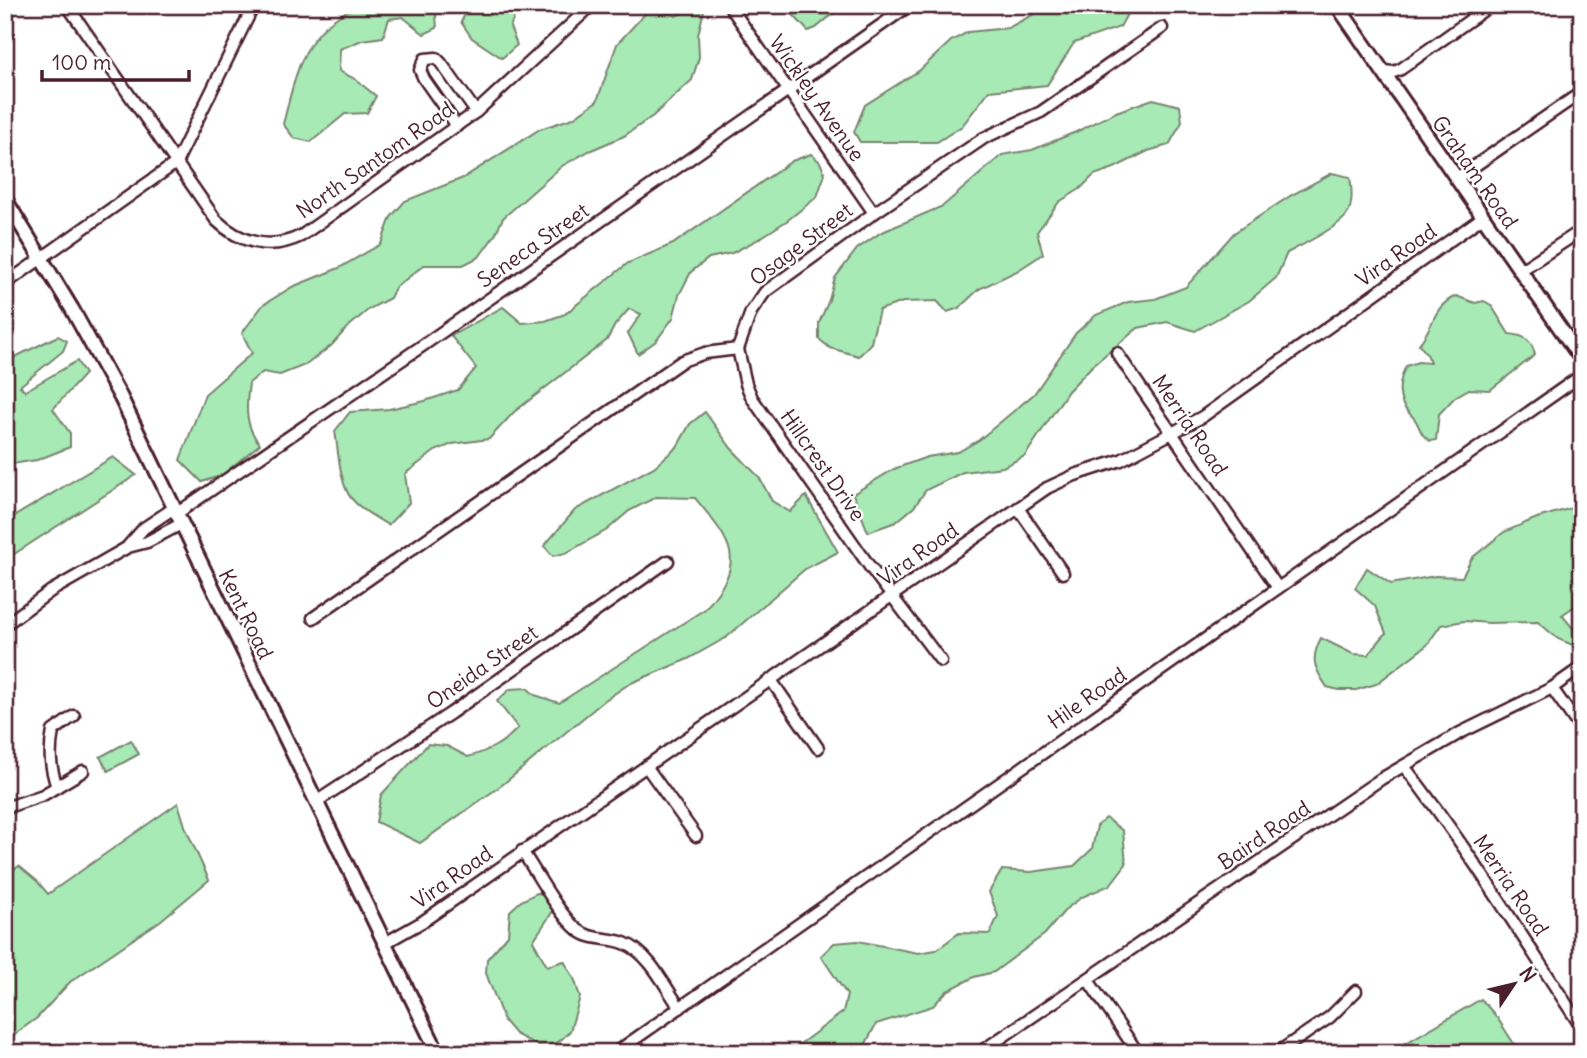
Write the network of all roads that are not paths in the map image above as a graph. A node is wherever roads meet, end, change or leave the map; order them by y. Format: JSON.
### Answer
{"nodes":[{"id":1,"x":67,"y":5,"type":"edge"},
{"id":2,"x":254,"y":5,"type":"edge"},
{"id":3,"x":592,"y":5,"type":"edge"},
{"id":4,"x":729,"y":5,"type":"edge"},
{"id":5,"x":910,"y":5,"type":"edge"},
{"id":6,"x":1337,"y":5,"type":"edge"},
{"id":7,"x":1491,"y":5,"type":"edge"},
{"id":8,"x":1162,"y":29,"type":"dead end"},
{"id":9,"x":1382,"y":71,"type":"junction"},
{"id":10,"x":788,"y":90,"type":"junction"},
{"id":11,"x":1582,"y":92,"type":"edge"},
{"id":12,"x":476,"y":112,"type":"junction"},
{"id":13,"x":457,"y":126,"type":"junction"},
{"id":14,"x":176,"y":163,"type":"junction"},
{"id":15,"x":1457,"y":178,"type":"junction"},
{"id":16,"x":5,"y":199,"type":"edge"},
{"id":17,"x":874,"y":213,"type":"junction"},
{"id":18,"x":1483,"y":217,"type":"junction"},
{"id":19,"x":1582,"y":230,"type":"edge"},
{"id":20,"x":42,"y":258,"type":"junction"},
{"id":21,"x":1521,"y":270,"type":"junction"},
{"id":22,"x":5,"y":284,"type":"edge"},
{"id":23,"x":738,"y":349,"type":"junction"},
{"id":24,"x":1117,"y":354,"type":"dead end"},
{"id":25,"x":1582,"y":360,"type":"edge"},
{"id":26,"x":1582,"y":375,"type":"edge"},
{"id":27,"x":1174,"y":433,"type":"junction"},
{"id":28,"x":1018,"y":508,"type":"junction"},
{"id":29,"x":177,"y":515,"type":"junction"},
{"id":30,"x":128,"y":547,"type":"junction"},
{"id":31,"x":668,"y":561,"type":"dead end"},
{"id":32,"x":1062,"y":573,"type":"dead end"},
{"id":33,"x":1278,"y":588,"type":"junction"},
{"id":34,"x":892,"y":595,"type":"junction"},
{"id":35,"x":313,"y":618,"type":"dead end"},
{"id":36,"x":5,"y":625,"type":"edge"},
{"id":37,"x":941,"y":661,"type":"dead end"},
{"id":38,"x":1582,"y":667,"type":"edge"},
{"id":39,"x":771,"y":680,"type":"junction"},
{"id":40,"x":1552,"y":688,"type":"junction"},
{"id":41,"x":74,"y":716,"type":"dead end"},
{"id":42,"x":1582,"y":731,"type":"edge"},
{"id":43,"x":818,"y":748,"type":"dead end"},
{"id":44,"x":646,"y":766,"type":"junction"},
{"id":45,"x":1404,"y":766,"type":"junction"},
{"id":46,"x":83,"y":771,"type":"dead end"},
{"id":47,"x":57,"y":787,"type":"junction"},
{"id":48,"x":316,"y":802,"type":"junction"},
{"id":49,"x":5,"y":808,"type":"edge"},
{"id":50,"x":696,"y":836,"type":"dead end"},
{"id":51,"x":522,"y":852,"type":"junction"},
{"id":52,"x":385,"y":943,"type":"junction"},
{"id":53,"x":1088,"y":979,"type":"junction"},
{"id":54,"x":1356,"y":991,"type":"dead end"},
{"id":55,"x":680,"y":1008,"type":"junction"},
{"id":56,"x":1582,"y":1028,"type":"edge"},
{"id":57,"x":438,"y":1053,"type":"edge"},
{"id":58,"x":615,"y":1053,"type":"edge"},
{"id":59,"x":979,"y":1053,"type":"edge"},
{"id":60,"x":1138,"y":1053,"type":"edge"},
{"id":61,"x":1278,"y":1053,"type":"edge"}],
"edges":[{"from":1,"to":14,"type":"street","name":"North Santom Road"},
{"from":2,"to":14,"type":"street"},
{"from":3,"to":12,"type":"street","name":"North Santom Road"},
{"from":4,"to":10,"type":"street","name":"Wickley Avenue"},
{"from":5,"to":10,"type":"street","name":"Seneca Street"},
{"from":6,"to":9,"type":"main road","name":"Graham Road"},
{"from":7,"to":9,"type":"street"},
{"from":8,"to":17,"type":"street","name":"Osage Street"},
{"from":9,"to":15,"type":"main road","name":"Graham Road"},
{"from":10,"to":17,"type":"street","name":"Wickley Avenue"},
{"from":10,"to":29,"type":"street","name":"Seneca Street"},
{"from":11,"to":15,"type":"street"},
{"from":12,"to":13,"type":"street","name":"North Santom Road"},
{"from":12,"to":13,"type":"street"},
{"from":13,"to":14,"type":"street","name":"North Santom Road"},
{"from":14,"to":20,"type":"street"},
{"from":15,"to":18,"type":"main road","name":"Graham Road"},
{"from":16,"to":20,"type":"main road","name":"Kent Road"},
{"from":17,"to":23,"type":"street","name":"Osage Street"},
{"from":18,"to":21,"type":"main road","name":"Graham Road"},
{"from":18,"to":27,"type":"street","name":"Vira Road"},
{"from":19,"to":21,"type":"street"},
{"from":20,"to":22,"type":"street"},
{"from":20,"to":29,"type":"main road","name":"Kent Road"},
{"from":21,"to":25,"type":"main road","name":"Graham Road"},
{"from":23,"to":34,"type":"street","name":"Hillcrest Drive"},
{"from":23,"to":35,"type":"street"},
{"from":24,"to":27,"type":"street","name":"Merria Road"},
{"from":26,"to":33,"type":"street","name":"Hile Road"},
{"from":27,"to":28,"type":"street","name":"Vira Road"},
{"from":27,"to":33,"type":"street","name":"Merria Road"},
{"from":28,"to":32,"type":"street"},
{"from":28,"to":34,"type":"street","name":"Vira Road"},
{"from":29,"to":30,"type":"street"},
{"from":29,"to":30,"type":"street"},
{"from":29,"to":48,"type":"main road","name":"Kent Road"},
{"from":30,"to":36,"type":"street"},
{"from":31,"to":48,"type":"street","name":"Oneida Street"},
{"from":33,"to":55,"type":"street","name":"Hile Road"},
{"from":34,"to":37,"type":"street","name":"Hillcrest Drive"},
{"from":34,"to":39,"type":"street","name":"Vira Road"},
{"from":38,"to":40,"type":"street","name":"Baird Road"},
{"from":39,"to":43,"type":"street"},
{"from":39,"to":44,"type":"street","name":"Vira Road"},
{"from":40,"to":42,"type":"street"},
{"from":40,"to":45,"type":"street","name":"Baird Road"},
{"from":41,"to":47,"type":"street"},
{"from":44,"to":50,"type":"street"},
{"from":44,"to":51,"type":"street","name":"Vira Road"},
{"from":45,"to":53,"type":"street","name":"Baird Road"},
{"from":45,"to":56,"type":"street","name":"Merria Road"},
{"from":46,"to":47,"type":"street"},
{"from":47,"to":49,"type":"street"},
{"from":48,"to":52,"type":"main road","name":"Kent Road"},
{"from":51,"to":52,"type":"street","name":"Vira Road"},
{"from":51,"to":55,"type":"street"},
{"from":52,"to":57,"type":"main road","name":"Kent Road"},
{"from":53,"to":59,"type":"street","name":"Baird Road"},
{"from":53,"to":60,"type":"street"},
{"from":54,"to":61,"type":"street"},
{"from":55,"to":58,"type":"street","name":"Hile Road"}]}
